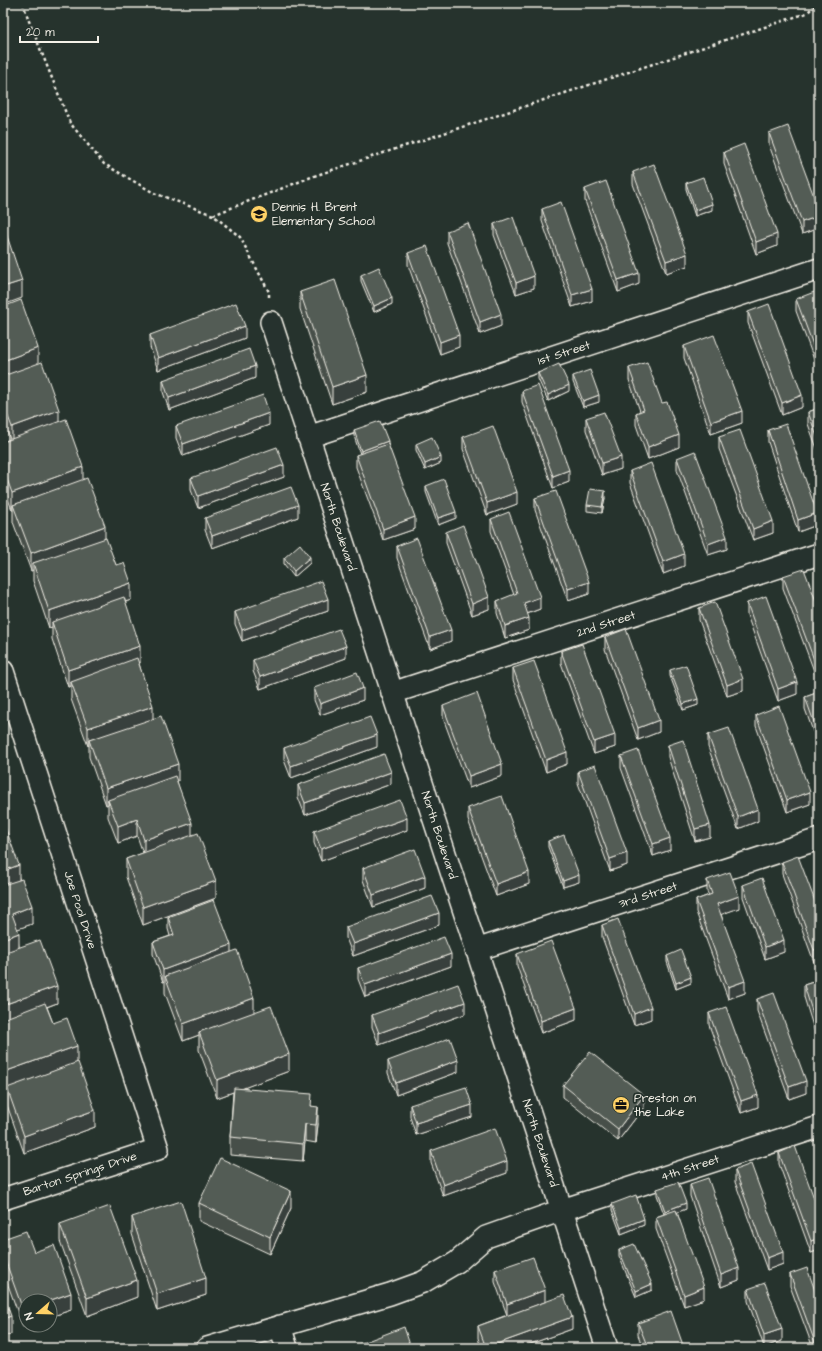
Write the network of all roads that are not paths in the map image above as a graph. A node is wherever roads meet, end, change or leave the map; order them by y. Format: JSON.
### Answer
{"nodes":[{"id":1,"x":819,"y":268,"type":"edge"},
{"id":2,"x":271,"y":322,"type":"road end"},
{"id":3,"x":308,"y":437,"type":"junction"},
{"id":4,"x":819,"y":554,"type":"edge"},
{"id":5,"x":3,"y":671,"type":"edge"},
{"id":6,"x":392,"y":693,"type":"junction"},
{"id":7,"x":819,"y":839,"type":"edge"},
{"id":8,"x":476,"y":950,"type":"junction"},
{"id":9,"x":819,"y":1127,"type":"edge"},
{"id":10,"x":158,"y":1150,"type":"joint"},
{"id":11,"x":3,"y":1199,"type":"edge"},
{"id":12,"x":562,"y":1210,"type":"junction"},
{"id":13,"x":280,"y":1326,"type":"junction"},
{"id":14,"x":207,"y":1348,"type":"edge"},
{"id":15,"x":287,"y":1348,"type":"edge"},
{"id":16,"x":607,"y":1348,"type":"edge"}],
"edges":[{"from":1,"to":3,"type":"street","name":"1st Street"},
{"from":2,"to":3,"type":"street","name":"North Boulevard"},
{"from":3,"to":6,"type":"street","name":"North Boulevard"},
{"from":4,"to":6,"type":"street","name":"2nd Street"},
{"from":5,"to":10,"type":"street","name":"Joe Pool Drive"},
{"from":6,"to":8,"type":"street","name":"North Boulevard"},
{"from":7,"to":8,"type":"street","name":"3rd Street"},
{"from":8,"to":12,"type":"street","name":"North Boulevard"},
{"from":9,"to":12,"type":"street","name":"4th Street"},
{"from":10,"to":11,"type":"street","name":"Barton Springs Drive"},
{"from":12,"to":13,"type":"street","name":"4th Street"},
{"from":12,"to":16,"type":"street","name":"North Boulevard"},
{"from":13,"to":14,"type":"street","name":"4th Street"},
{"from":13,"to":15,"type":"street"}]}
